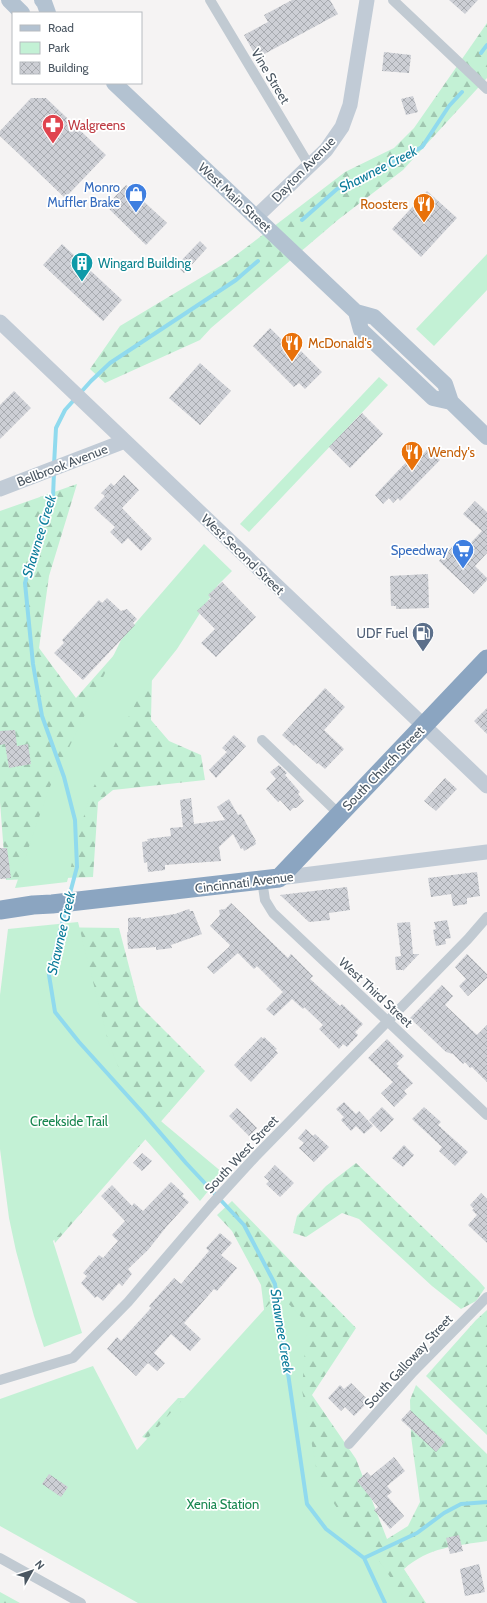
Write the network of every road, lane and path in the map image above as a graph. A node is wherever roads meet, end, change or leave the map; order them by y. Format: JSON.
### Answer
{"nodes":[{"id":1,"x":9,"y":0,"type":"edge"},
{"id":2,"x":42,"y":0,"type":"edge"},
{"id":3,"x":210,"y":0,"type":"edge"},
{"id":4,"x":367,"y":0,"type":"edge"},
{"id":5,"x":393,"y":0,"type":"edge"},
{"id":6,"x":21,"y":12,"type":"edge"},
{"id":7,"x":48,"y":12,"type":"edge"},
{"id":8,"x":115,"y":84,"type":"edge"},
{"id":9,"x":487,"y":89,"type":"edge"},
{"id":10,"x":309,"y":166,"type":"junction"},
{"id":11,"x":256,"y":217,"type":"junction"},
{"id":12,"x":0,"y":322,"type":"edge"},
{"id":13,"x":487,"y":437,"type":"edge"},
{"id":14,"x":125,"y":441,"type":"junction"},
{"id":15,"x":0,"y":489,"type":"edge"},
{"id":16,"x":487,"y":659,"type":"edge"},
{"id":17,"x":423,"y":726,"type":"junction"},
{"id":18,"x":262,"y":740,"type":"dead end"},
{"id":19,"x":487,"y":786,"type":"edge"},
{"id":20,"x":339,"y":814,"type":"junction"},
{"id":21,"x":487,"y":852,"type":"edge"},
{"id":22,"x":270,"y":879,"type":"junction"},
{"id":23,"x":0,"y":910,"type":"edge"},
{"id":24,"x":487,"y":917,"type":"edge"},
{"id":25,"x":388,"y":1021,"type":"junction"},
{"id":26,"x":487,"y":1115,"type":"edge"},
{"id":27,"x":487,"y":1297,"type":"edge"},
{"id":28,"x":0,"y":1380,"type":"edge"},
{"id":29,"x":349,"y":1444,"type":"dead end"},
{"id":30,"x":0,"y":1558,"type":"edge"},
{"id":31,"x":81,"y":1603,"type":"edge"}],
"edges":[{"from":1,"to":6,"type":"main road"},
{"from":2,"to":7,"type":"main road"},
{"from":3,"to":10,"type":"street","name":"Vine Street"},
{"from":4,"to":10,"type":"main road","name":"Dayton Avenue"},
{"from":5,"to":9,"type":"street"},
{"from":8,"to":11,"type":"main road","name":"West Main Street"},
{"from":10,"to":11,"type":"main road","name":"Dayton Avenue"},
{"from":11,"to":13,"type":"main road","name":"West Main Street"},
{"from":12,"to":14,"type":"main road","name":"West Second Street"},
{"from":14,"to":15,"type":"main road","name":"Bellbrook Avenue"},
{"from":14,"to":17,"type":"main road","name":"West Second Street"},
{"from":16,"to":17,"type":"highway","name":"South Church Street"},
{"from":17,"to":19,"type":"main road","name":"West Second Street"},
{"from":17,"to":20,"type":"highway","name":"South Church Street"},
{"from":18,"to":20,"type":"street"},
{"from":20,"to":22,"type":"highway","name":"South Church Street"},
{"from":21,"to":22,"type":"main road","name":"Cincinnati Avenue"},
{"from":22,"to":23,"type":"highway","name":"Cincinnati Avenue"},
{"from":22,"to":25,"type":"street","name":"West Third Street"},
{"from":24,"to":25,"type":"street","name":"South West Street"},
{"from":25,"to":26,"type":"street","name":"West Third Street"},
{"from":25,"to":28,"type":"street","name":"South West Street"},
{"from":27,"to":29,"type":"street","name":"South Galloway Street"},
{"from":30,"to":31,"type":"street"}]}
